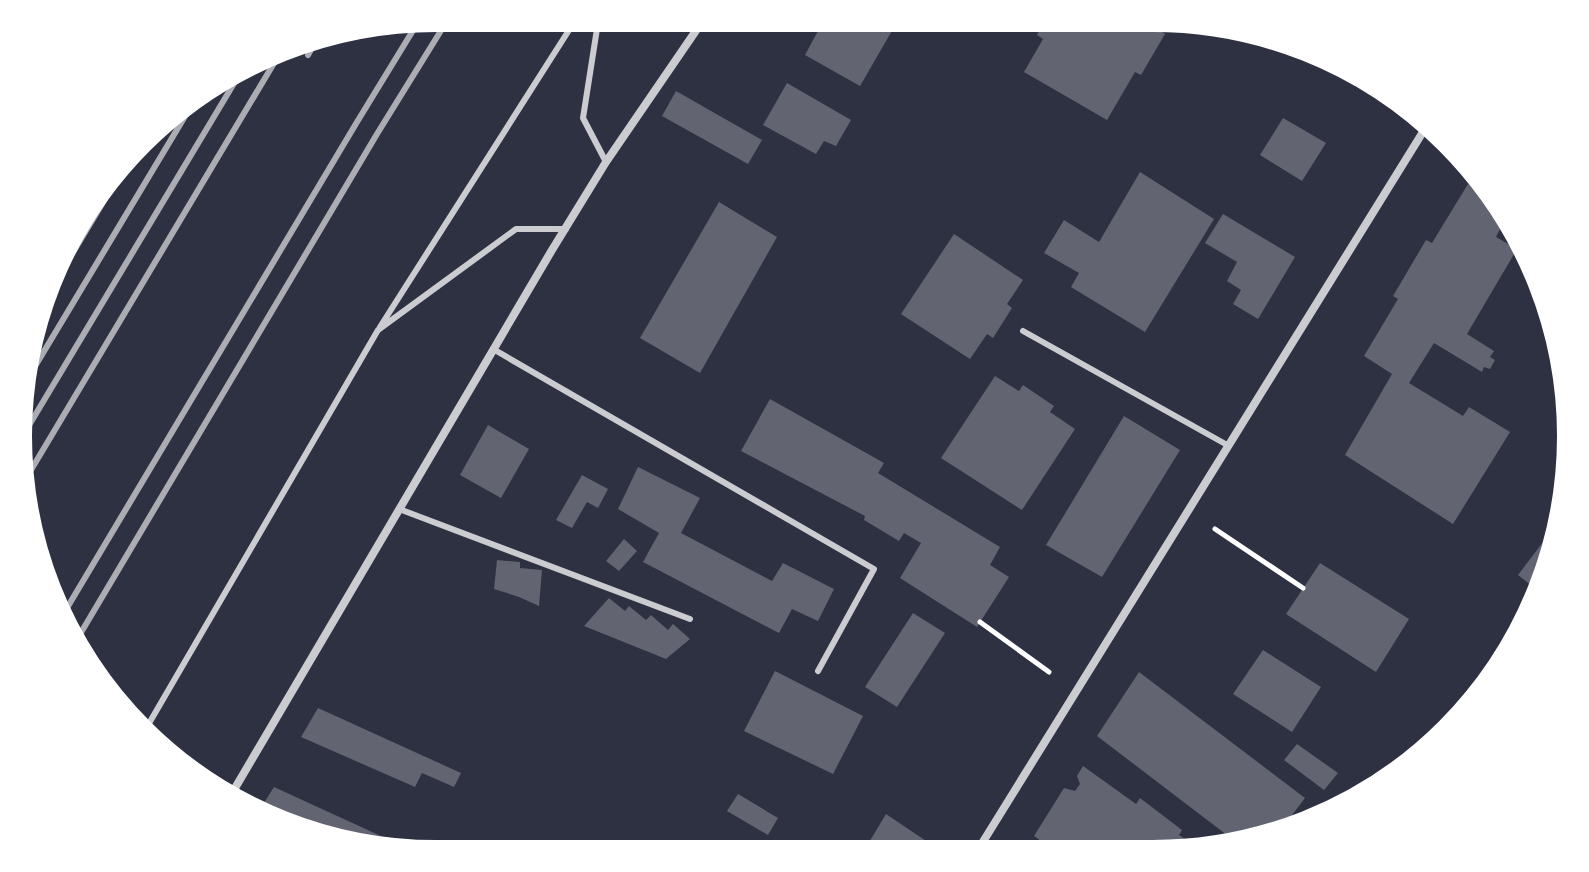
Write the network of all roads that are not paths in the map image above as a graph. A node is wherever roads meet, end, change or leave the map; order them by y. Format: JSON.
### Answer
{"nodes":[{"id":1,"x":569,"y":30,"type":"edge"},
{"id":2,"x":597,"y":30,"type":"edge"},
{"id":3,"x":696,"y":30,"type":"edge"},
{"id":4,"x":1423,"y":133,"type":"edge"},
{"id":5,"x":606,"y":162,"type":"junction"},
{"id":6,"x":566,"y":229,"type":"junction"},
{"id":7,"x":378,"y":330,"type":"junction"},
{"id":8,"x":1023,"y":331,"type":"dead end"},
{"id":9,"x":493,"y":349,"type":"junction"},
{"id":10,"x":1229,"y":446,"type":"junction"},
{"id":11,"x":399,"y":509,"type":"junction"},
{"id":12,"x":690,"y":619,"type":"dead end"},
{"id":13,"x":818,"y":671,"type":"dead end"},
{"id":14,"x":149,"y":723,"type":"edge"},
{"id":15,"x":235,"y":789,"type":"edge"},
{"id":16,"x":983,"y":842,"type":"edge"}],
"edges":[{"from":1,"to":7,"type":"lane"},
{"from":2,"to":5,"type":"lane"},
{"from":3,"to":5,"type":"street"},
{"from":4,"to":10,"type":"street"},
{"from":5,"to":6,"type":"street"},
{"from":6,"to":7,"type":"lane"},
{"from":6,"to":9,"type":"street"},
{"from":7,"to":14,"type":"lane"},
{"from":8,"to":10,"type":"lane"},
{"from":9,"to":11,"type":"street"},
{"from":9,"to":13,"type":"lane"},
{"from":10,"to":16,"type":"street"},
{"from":11,"to":12,"type":"lane"},
{"from":11,"to":15,"type":"street"}]}
